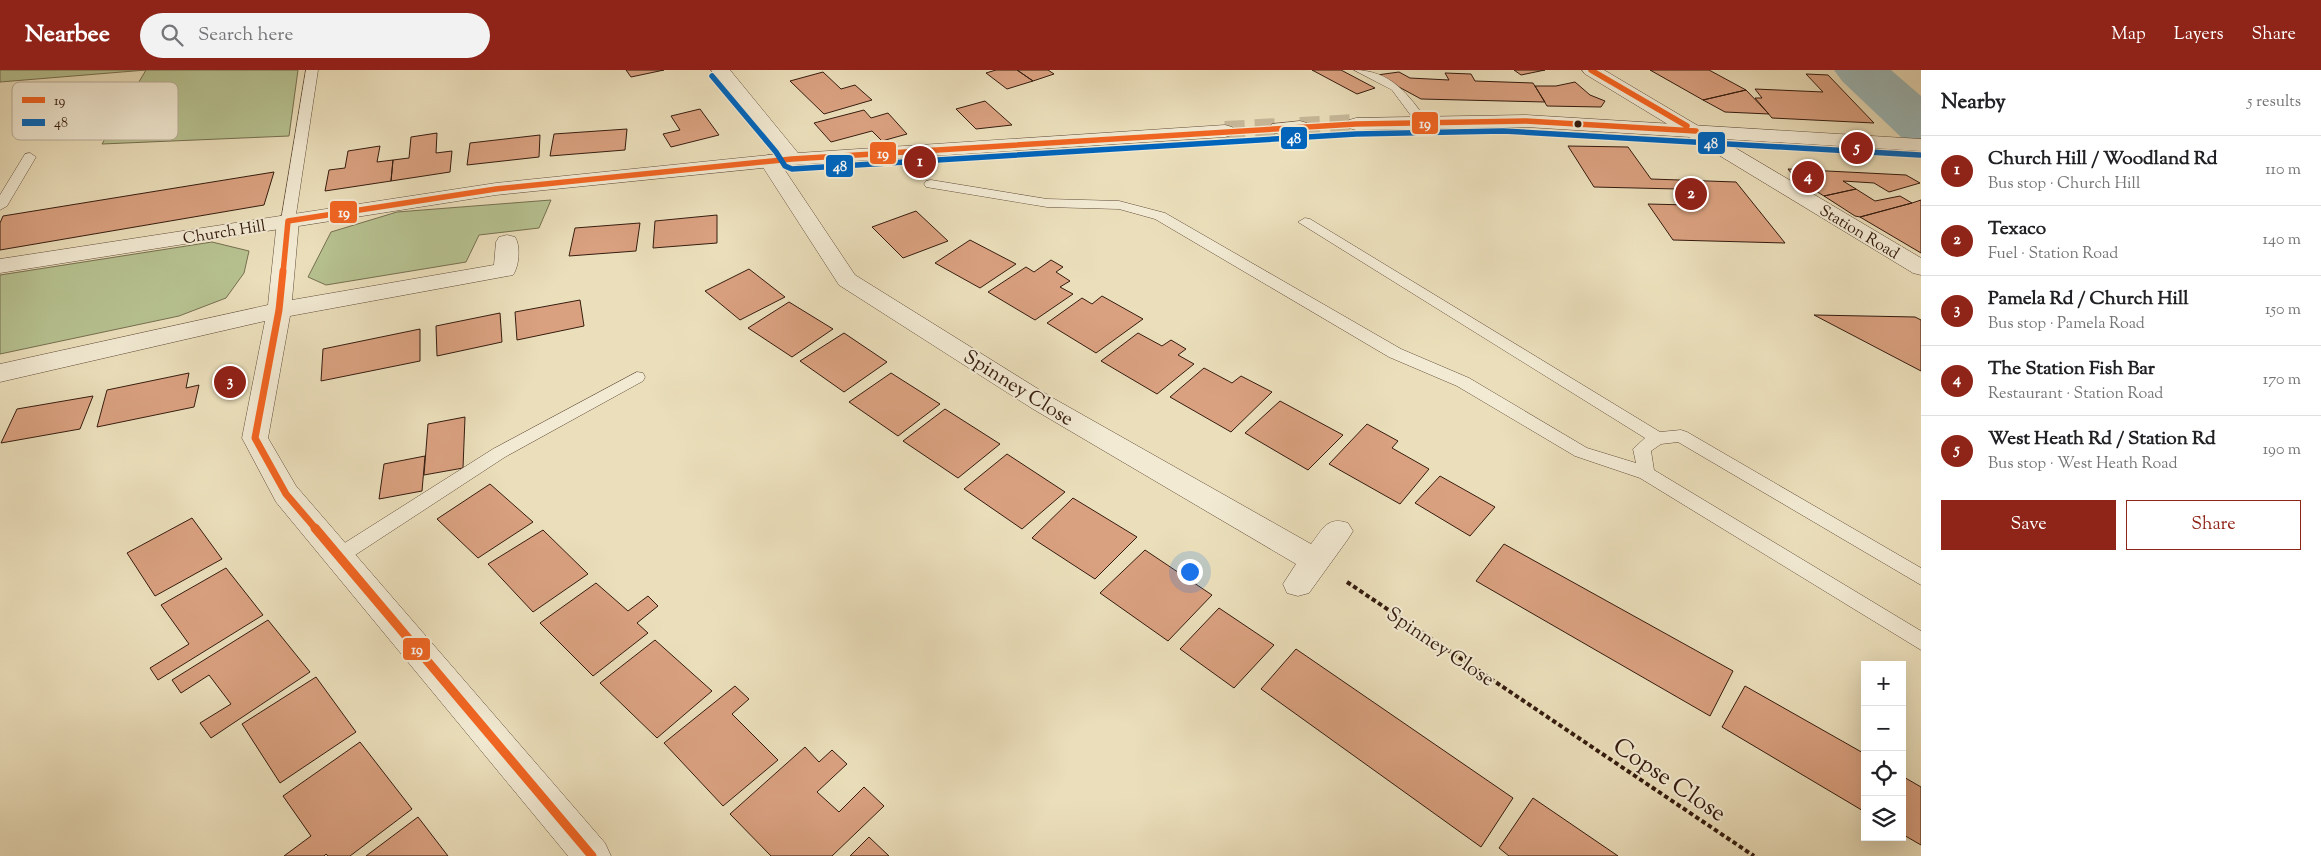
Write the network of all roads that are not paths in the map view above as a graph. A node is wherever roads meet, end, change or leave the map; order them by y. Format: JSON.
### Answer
{"nodes":[{"id":1,"x":312,"y":70,"type":"edge"},
{"id":2,"x":720,"y":70,"type":"edge"},
{"id":3,"x":1360,"y":70,"type":"edge"},
{"id":4,"x":1591,"y":70,"type":"edge"},
{"id":5,"x":1422,"y":122,"type":"junction"},
{"id":6,"x":1356,"y":124,"type":"tunnel mouth"},
{"id":7,"x":1300,"y":127,"type":"tunnel mouth"},
{"id":8,"x":1280,"y":128,"type":"tunnel mouth"},
{"id":9,"x":1225,"y":131,"type":"tunnel mouth"},
{"id":10,"x":1696,"y":131,"type":"junction"},
{"id":11,"x":1920,"y":145,"type":"edge"},
{"id":12,"x":30,"y":157,"type":"dead end"},
{"id":13,"x":781,"y":160,"type":"junction"},
{"id":14,"x":931,"y":184,"type":"dead end"},
{"id":15,"x":0,"y":206,"type":"edge"},
{"id":16,"x":288,"y":221,"type":"junction"},
{"id":17,"x":1305,"y":222,"type":"dead end"},
{"id":18,"x":507,"y":242,"type":"dead end"},
{"id":19,"x":0,"y":266,"type":"edge"},
{"id":20,"x":1921,"y":268,"type":"edge"},
{"id":21,"x":279,"y":310,"type":"junction"},
{"id":22,"x":0,"y":373,"type":"edge"},
{"id":23,"x":636,"y":377,"type":"dead end"},
{"id":24,"x":1657,"y":438,"type":"junction"},
{"id":25,"x":1646,"y":473,"type":"junction"},
{"id":26,"x":1338,"y":531,"type":"dead end"},
{"id":27,"x":338,"y":556,"type":"junction"},
{"id":28,"x":1921,"y":577,"type":"edge"},
{"id":29,"x":1921,"y":641,"type":"edge"},
{"id":30,"x":592,"y":856,"type":"edge"}],
"edges":[{"from":1,"to":16,"type":"lane"},
{"from":2,"to":13,"type":"street","name":"Spinney Close"},
{"from":3,"to":5,"type":"lane"},
{"from":4,"to":10,"type":"street","name":"Station Road"},
{"from":5,"to":6,"type":"street"},
{"from":5,"to":10,"type":"street"},
{"from":7,"to":8,"type":"street"},
{"from":9,"to":13,"type":"street","name":"Church Hill"},
{"from":10,"to":11,"type":"street"},
{"from":10,"to":20,"type":"street","name":"Station Road"},
{"from":12,"to":15,"type":"lane"},
{"from":13,"to":16,"type":"street","name":"Church Hill"},
{"from":13,"to":26,"type":"street","name":"Spinney Close"},
{"from":14,"to":25,"type":"lane"},
{"from":16,"to":19,"type":"street","name":"Church Hill"},
{"from":16,"to":21,"type":"street"},
{"from":17,"to":24,"type":"lane"},
{"from":18,"to":21,"type":"street"},
{"from":21,"to":22,"type":"street"},
{"from":21,"to":27,"type":"street"},
{"from":23,"to":27,"type":"lane"},
{"from":24,"to":25,"type":"lane"},
{"from":24,"to":28,"type":"lane"},
{"from":25,"to":29,"type":"lane"},
{"from":27,"to":30,"type":"street"}]}
